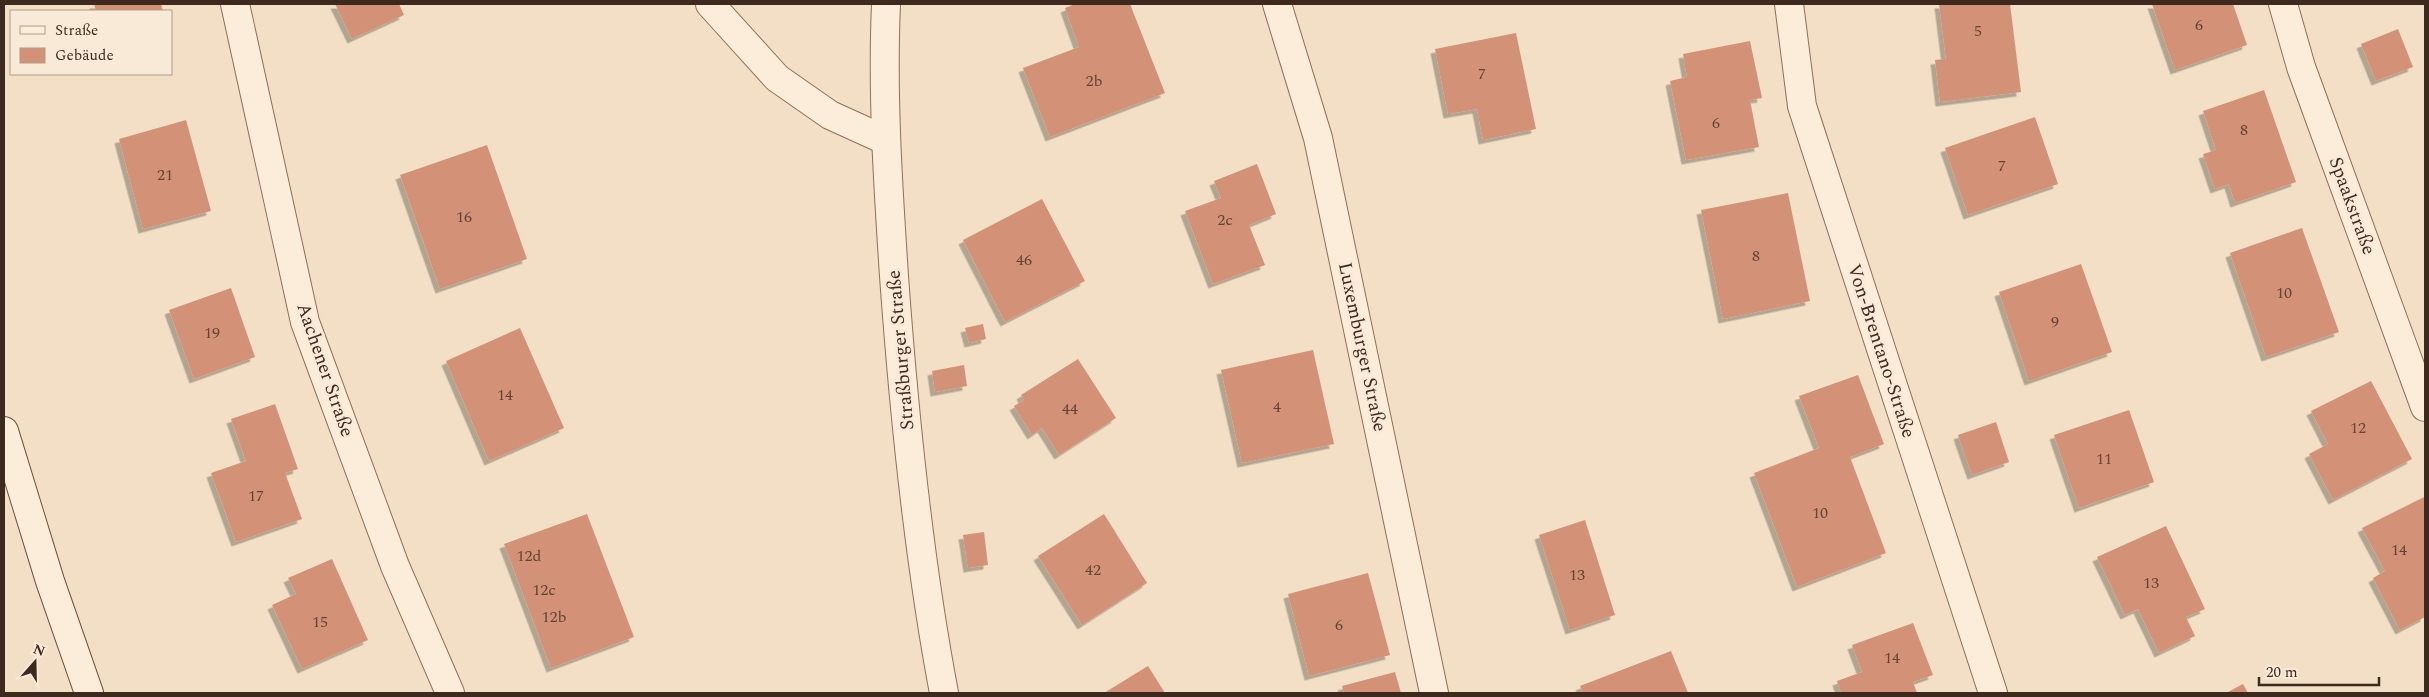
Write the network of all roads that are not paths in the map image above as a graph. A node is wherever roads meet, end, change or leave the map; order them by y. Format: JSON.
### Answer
{"nodes":[{"id":1,"x":235,"y":4,"type":"edge"},
{"id":2,"x":710,"y":4,"type":"edge"},
{"id":3,"x":886,"y":4,"type":"edge"},
{"id":4,"x":1277,"y":4,"type":"edge"},
{"id":5,"x":1789,"y":4,"type":"edge"},
{"id":6,"x":2283,"y":4,"type":"edge"},
{"id":7,"x":885,"y":140,"type":"junction"},
{"id":8,"x":2425,"y":407,"type":"edge"},
{"id":9,"x":4,"y":431,"type":"edge"},
{"id":10,"x":89,"y":693,"type":"edge"},
{"id":11,"x":450,"y":693,"type":"edge"},
{"id":12,"x":944,"y":693,"type":"edge"},
{"id":13,"x":1434,"y":693,"type":"edge"},
{"id":14,"x":1993,"y":693,"type":"edge"}],
"edges":[{"from":1,"to":11,"type":"street","name":"Aachener Straße"},
{"from":2,"to":7,"type":"street"},
{"from":3,"to":7,"type":"street","name":"Straßburger Straße"},
{"from":4,"to":13,"type":"street","name":"Luxemburger Straße"},
{"from":5,"to":14,"type":"street","name":"Von-Brentano-Straße"},
{"from":6,"to":8,"type":"street","name":"Spaakstraße"},
{"from":7,"to":12,"type":"street","name":"Straßburger Straße"},
{"from":9,"to":10,"type":"street"}]}
